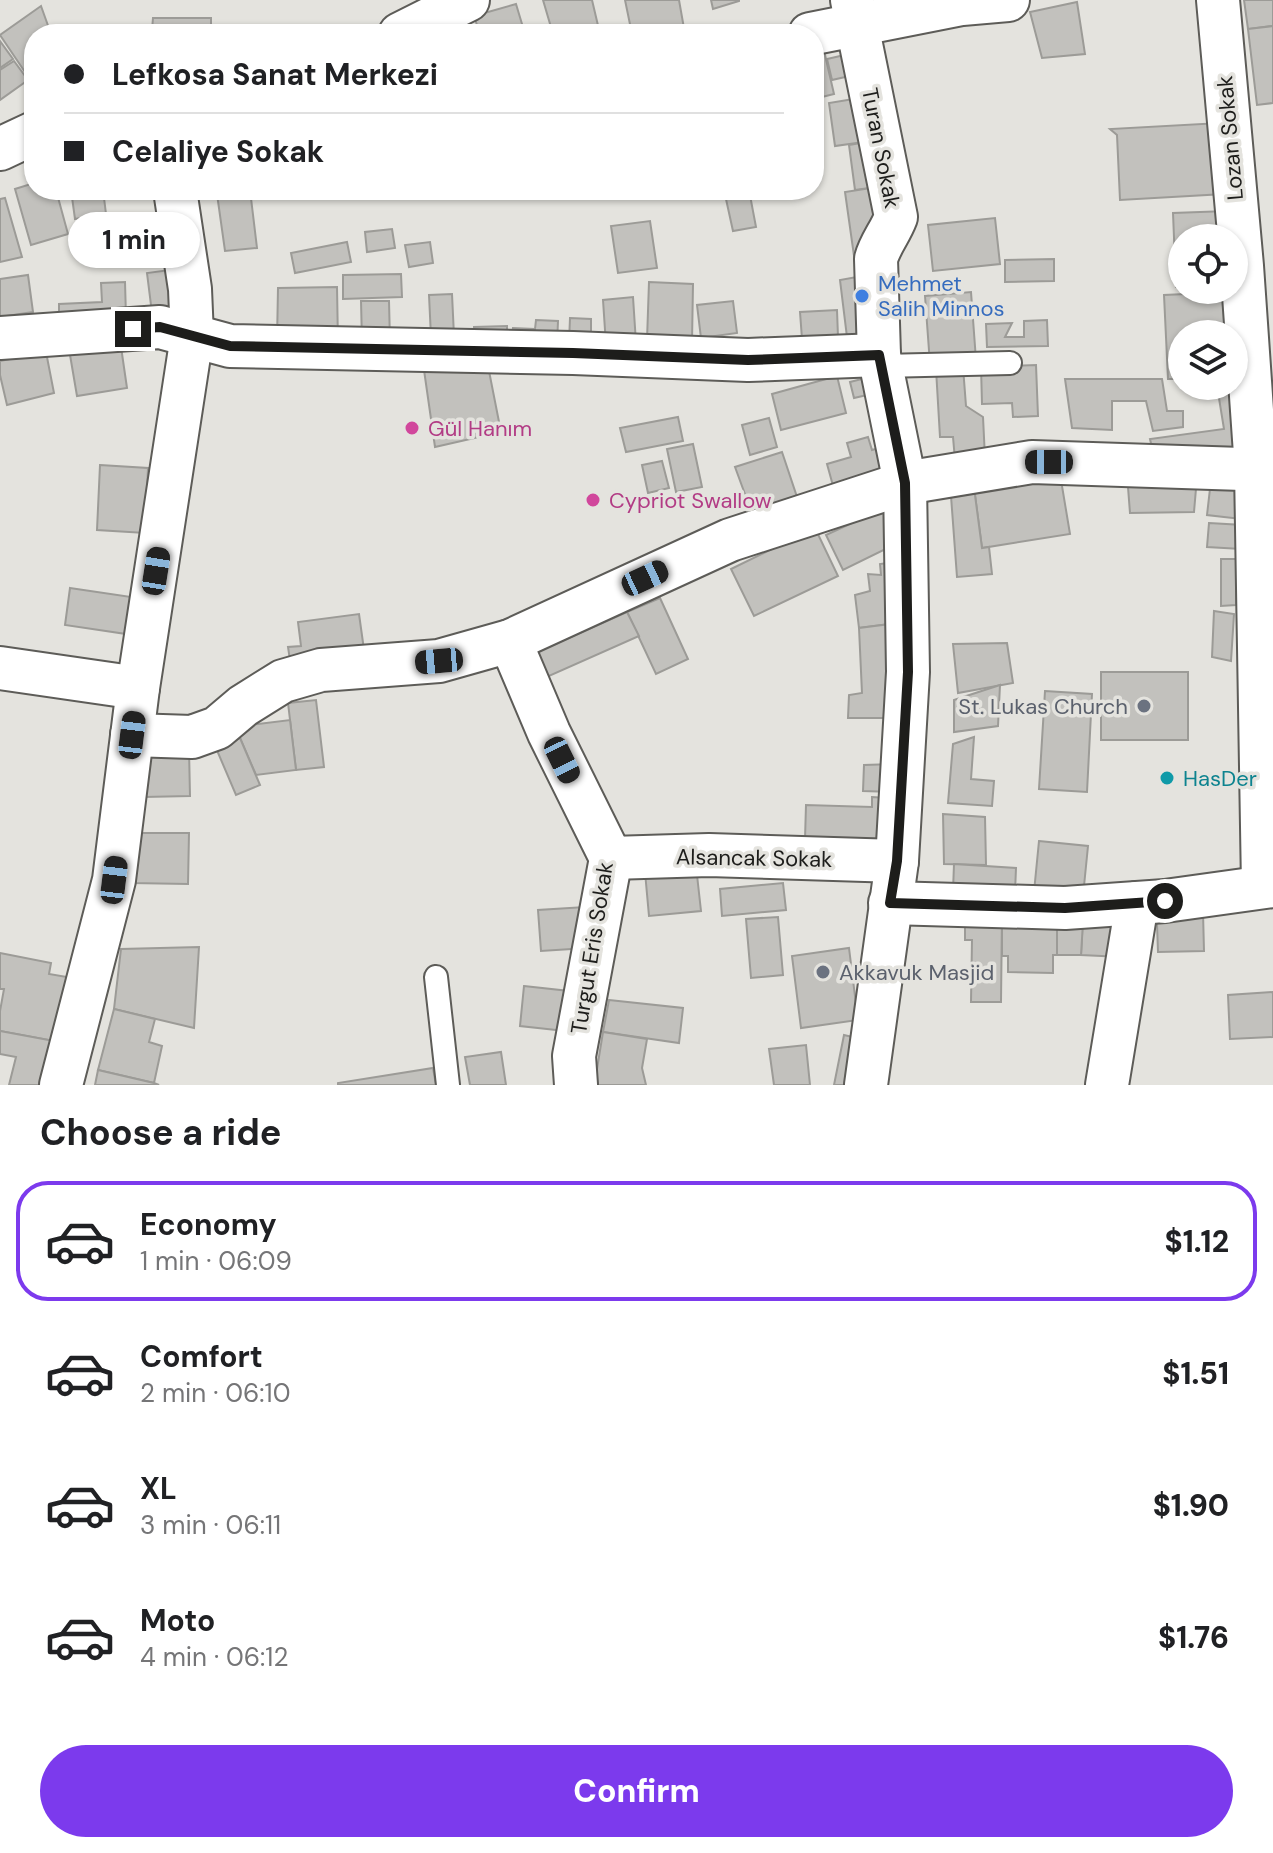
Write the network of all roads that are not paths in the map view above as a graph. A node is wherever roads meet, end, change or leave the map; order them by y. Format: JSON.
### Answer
{"nodes":[{"id":1,"x":1008,"y":0,"type":"edge"},
{"id":2,"x":1218,"y":0,"type":"edge"},
{"id":3,"x":855,"y":12,"type":"edge"},
{"id":4,"x":455,"y":16,"type":"edge"},
{"id":5,"x":431,"y":24,"type":"edge"},
{"id":6,"x":824,"y":27,"type":"edge"},
{"id":7,"x":24,"y":138,"type":"edge"},
{"id":8,"x":0,"y":149,"type":"edge"},
{"id":9,"x":177,"y":200,"type":"edge"},
{"id":10,"x":1258,"y":267,"type":"edge"},
{"id":11,"x":192,"y":336,"type":"junction"},
{"id":12,"x":0,"y":338,"type":"edge"},
{"id":13,"x":880,"y":360,"type":"junction"},
{"id":14,"x":1010,"y":363,"type":"dead end"},
{"id":15,"x":1264,"y":469,"type":"edge"},
{"id":16,"x":905,"y":483,"type":"junction"},
{"id":17,"x":510,"y":641,"type":"junction"},
{"id":18,"x":0,"y":668,"type":"edge"},
{"id":19,"x":138,"y":688,"type":"junction"},
{"id":20,"x":132,"y":735,"type":"junction"},
{"id":21,"x":611,"y":858,"type":"junction"},
{"id":22,"x":897,"y":861,"type":"junction"},
{"id":23,"x":1268,"y":886,"type":"edge"},
{"id":24,"x":890,"y":903,"type":"junction"},
{"id":25,"x":1137,"y":903,"type":"junction"},
{"id":26,"x":436,"y":977,"type":"dead end"},
{"id":27,"x":879,"y":1082,"type":"edge"},
{"id":28,"x":61,"y":1085,"type":"edge"},
{"id":29,"x":448,"y":1085,"type":"edge"},
{"id":30,"x":576,"y":1085,"type":"edge"},
{"id":31,"x":1107,"y":1085,"type":"edge"}],
"edges":[{"from":1,"to":3,"type":"street"},
{"from":2,"to":10,"type":"street","name":"Lozan Sokak"},
{"from":3,"to":6,"type":"street"},
{"from":3,"to":13,"type":"street","name":"Turan Sokak"},
{"from":4,"to":5,"type":"street"},
{"from":7,"to":8,"type":"street"},
{"from":9,"to":11,"type":"street"},
{"from":10,"to":15,"type":"street","name":"Lozan Sokak"},
{"from":11,"to":12,"type":"street"},
{"from":11,"to":13,"type":"street"},
{"from":11,"to":19,"type":"street"},
{"from":13,"to":14,"type":"lane"},
{"from":13,"to":16,"type":"street","name":"Turan Sokak"},
{"from":15,"to":16,"type":"street"},
{"from":15,"to":23,"type":"street","name":"Lozan Sokak"},
{"from":16,"to":17,"type":"street"},
{"from":16,"to":22,"type":"street","name":"Turan Sokak"},
{"from":17,"to":20,"type":"street"},
{"from":17,"to":21,"type":"street","name":"Turgut Eris Sokak"},
{"from":18,"to":19,"type":"street"},
{"from":19,"to":20,"type":"street"},
{"from":20,"to":28,"type":"street"},
{"from":21,"to":22,"type":"street","name":"Alsancak Sokak"},
{"from":21,"to":30,"type":"street","name":"Turgut Eris Sokak"},
{"from":22,"to":24,"type":"street","name":"Turan Sokak"},
{"from":23,"to":25,"type":"street"},
{"from":24,"to":25,"type":"street"},
{"from":24,"to":27,"type":"street","name":"Turan Sokak"},
{"from":25,"to":31,"type":"street"},
{"from":26,"to":29,"type":"lane"}]}
